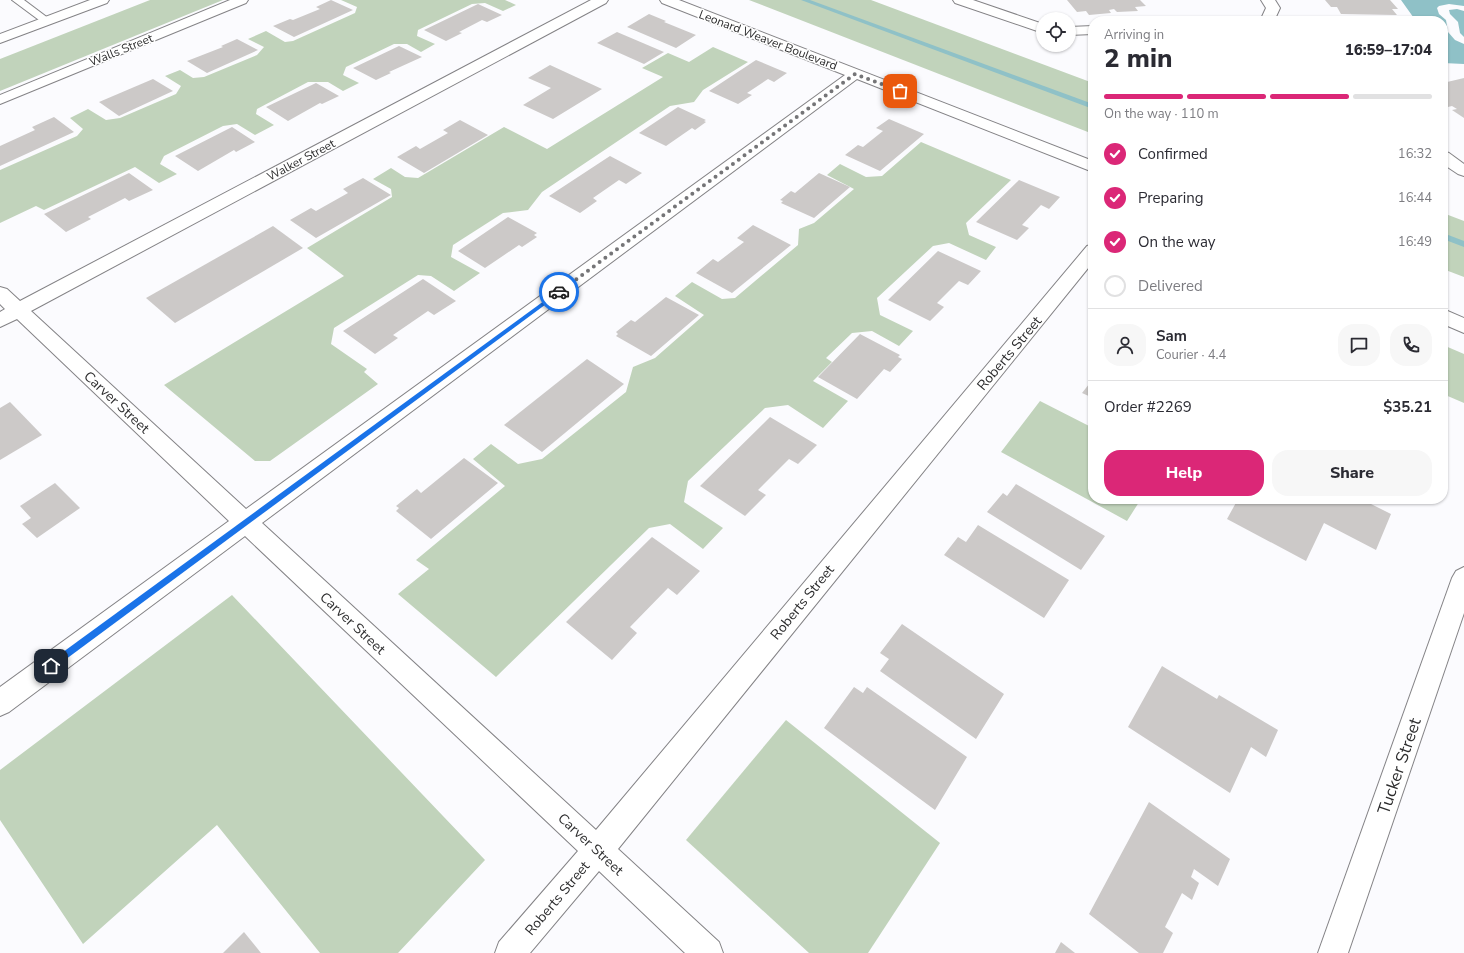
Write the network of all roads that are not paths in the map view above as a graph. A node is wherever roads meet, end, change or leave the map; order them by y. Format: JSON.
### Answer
{"nodes":[{"id":1,"x":17,"y":0,"type":"edge"},
{"id":2,"x":102,"y":0,"type":"edge"},
{"id":3,"x":241,"y":0,"type":"edge"},
{"id":4,"x":601,"y":0,"type":"edge"},
{"id":5,"x":667,"y":0,"type":"edge"},
{"id":6,"x":960,"y":0,"type":"edge"},
{"id":7,"x":1268,"y":0,"type":"edge"},
{"id":8,"x":1269,"y":16,"type":"edge"},
{"id":9,"x":47,"y":21,"type":"junction"},
{"id":10,"x":1036,"y":27,"type":"edge"},
{"id":11,"x":1088,"y":30,"type":"edge"},
{"id":12,"x":1076,"y":31,"type":"edge"},
{"id":13,"x":0,"y":39,"type":"edge"},
{"id":14,"x":855,"y":74,"type":"junction"},
{"id":15,"x":0,"y":100,"type":"edge"},
{"id":16,"x":1448,"y":160,"type":"edge"},
{"id":17,"x":1088,"y":165,"type":"edge"},
{"id":18,"x":1464,"y":171,"type":"edge"},
{"id":19,"x":1088,"y":256,"type":"edge"},
{"id":20,"x":0,"y":293,"type":"edge"},
{"id":21,"x":9,"y":315,"type":"edge"},
{"id":22,"x":1448,"y":318,"type":"edge"},
{"id":23,"x":1464,"y":326,"type":"edge"},
{"id":24,"x":245,"y":523,"type":"junction"},
{"id":25,"x":1464,"y":578,"type":"edge"},
{"id":26,"x":0,"y":703,"type":"edge"},
{"id":27,"x":598,"y":850,"type":"junction"},
{"id":28,"x":510,"y":953,"type":"edge"},
{"id":29,"x":708,"y":953,"type":"edge"},
{"id":30,"x":1333,"y":953,"type":"edge"}],
"edges":[{"from":1,"to":9,"type":"lane"},
{"from":2,"to":9,"type":"street"},
{"from":3,"to":15,"type":"street","name":"Walls Street"},
{"from":4,"to":21,"type":"street","name":"Walker Street"},
{"from":5,"to":14,"type":"street","name":"Leonard Weaver Boulevard"},
{"from":6,"to":10,"type":"street"},
{"from":7,"to":8,"type":"street"},
{"from":9,"to":13,"type":"street"},
{"from":11,"to":12,"type":"street"},
{"from":14,"to":17,"type":"street","name":"Leonard Weaver Boulevard"},
{"from":14,"to":24,"type":"street"},
{"from":16,"to":18,"type":"street"},
{"from":19,"to":27,"type":"street","name":"Roberts Street"},
{"from":20,"to":21,"type":"street","name":"Carver Street"},
{"from":21,"to":24,"type":"street","name":"Carver Street"},
{"from":22,"to":23,"type":"street"},
{"from":24,"to":26,"type":"street"},
{"from":24,"to":27,"type":"street","name":"Carver Street"},
{"from":25,"to":30,"type":"street","name":"Tucker Street"},
{"from":27,"to":28,"type":"street","name":"Roberts Street"},
{"from":27,"to":29,"type":"street","name":"Carver Street"}]}
